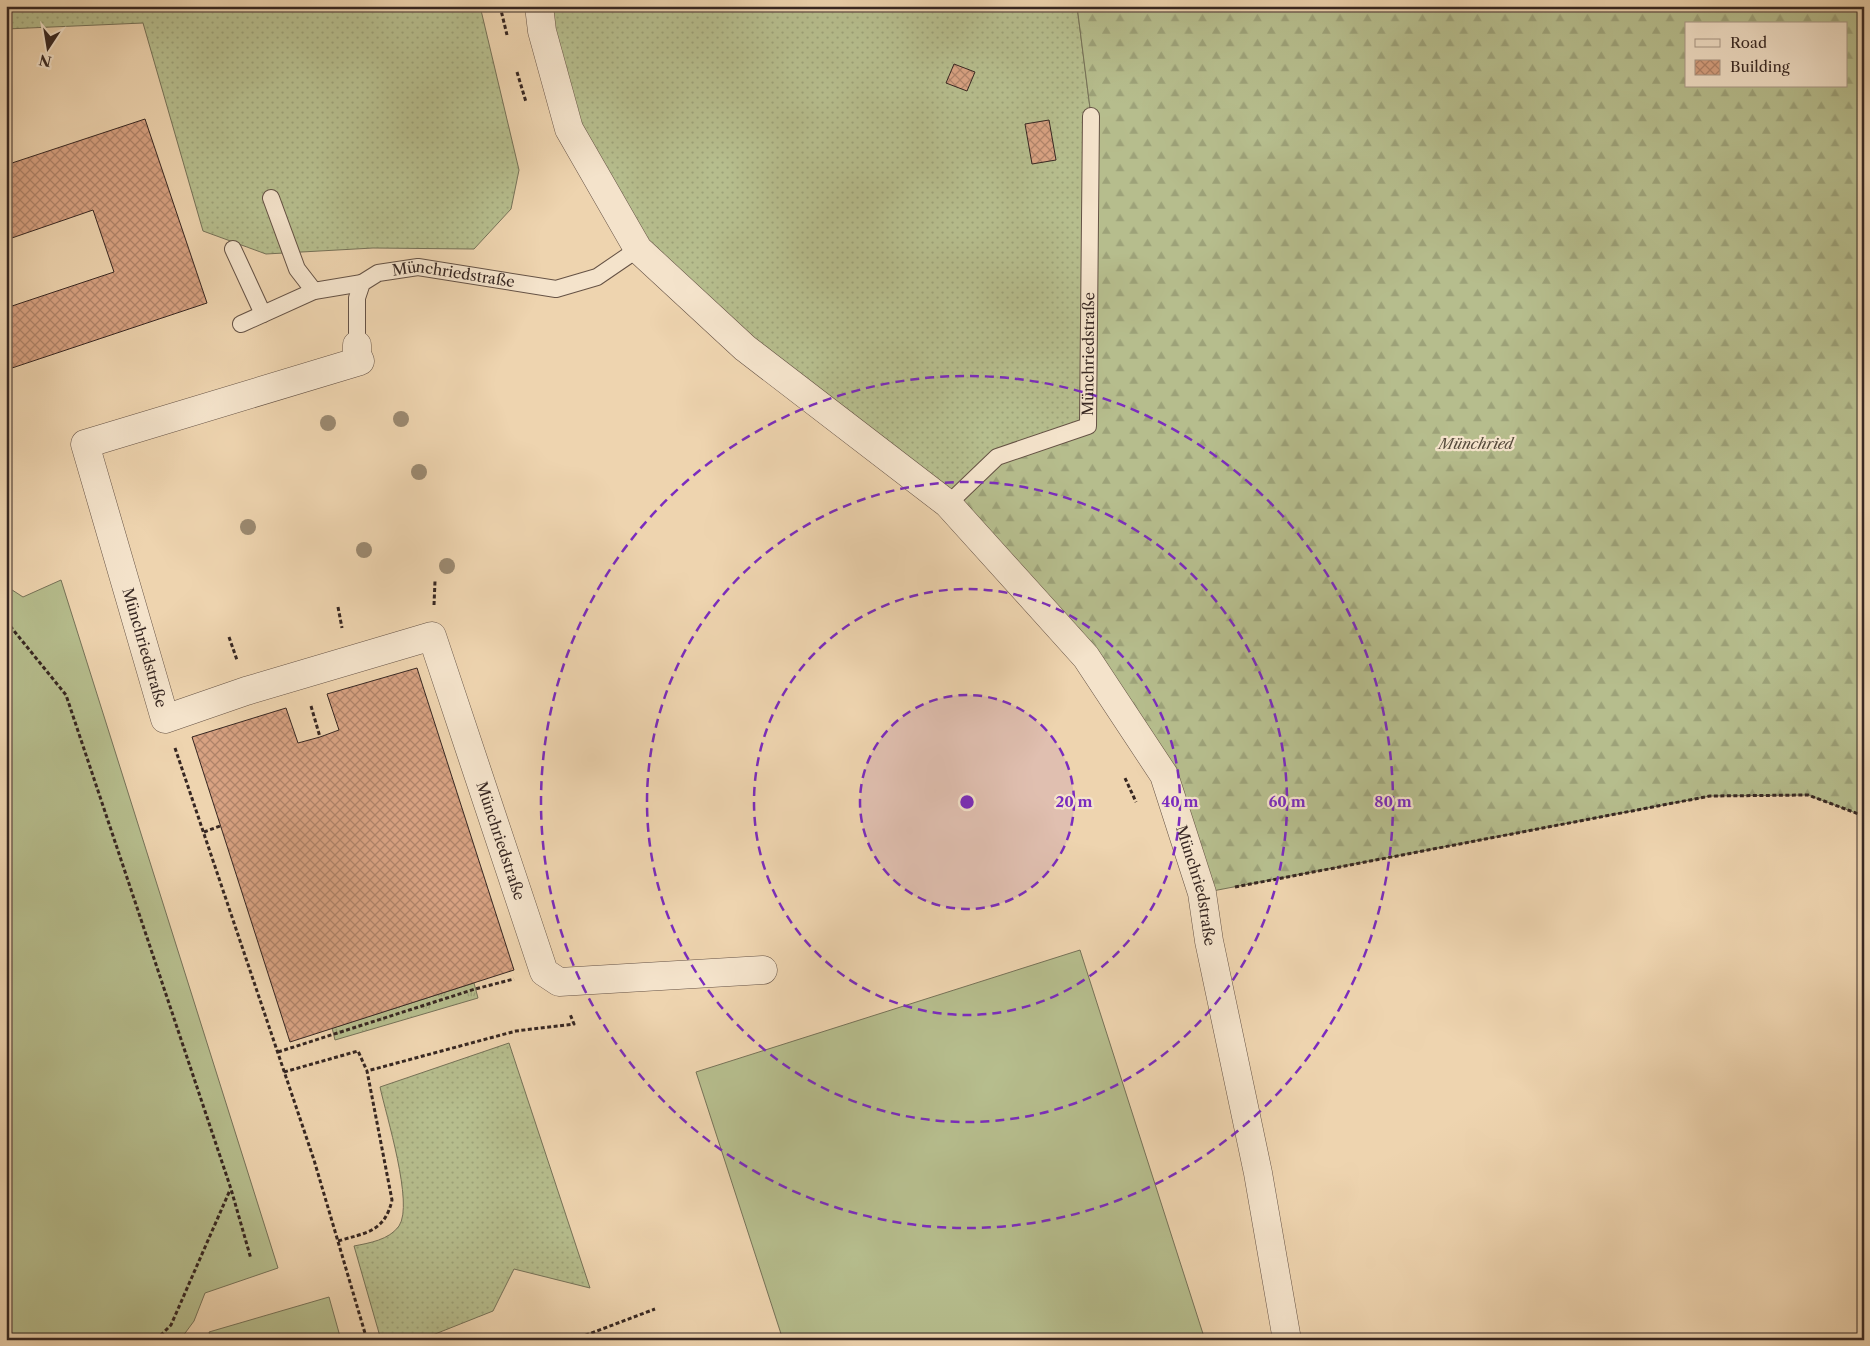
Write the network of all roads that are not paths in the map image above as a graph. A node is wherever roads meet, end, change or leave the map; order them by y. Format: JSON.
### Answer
{"nodes":[{"id":1,"x":538,"y":6,"type":"edge"},
{"id":2,"x":1091,"y":116,"type":"dead end"},
{"id":3,"x":271,"y":198,"type":"dead end"},
{"id":4,"x":233,"y":249,"type":"dead end"},
{"id":5,"x":638,"y":249,"type":"junction"},
{"id":6,"x":362,"y":283,"type":"junction"},
{"id":7,"x":314,"y":291,"type":"junction"},
{"id":8,"x":263,"y":314,"type":"junction"},
{"id":9,"x":241,"y":324,"type":"dead end"},
{"id":10,"x":357,"y":344,"type":"joint"},
{"id":11,"x":948,"y":504,"type":"junction"},
{"id":12,"x":764,"y":970,"type":"dead end"},
{"id":13,"x":1287,"y":1340,"type":"edge"}],
"edges":[{"from":1,"to":5,"type":"street","name":"Münchriedstraße"},
{"from":2,"to":11,"type":"lane","name":"Münchriedstraße"},
{"from":3,"to":7,"type":"lane"},
{"from":4,"to":8,"type":"lane"},
{"from":5,"to":6,"type":"lane","name":"Münchriedstraße"},
{"from":5,"to":11,"type":"street","name":"Münchriedstraße"},
{"from":6,"to":7,"type":"lane"},
{"from":6,"to":10,"type":"lane","name":"Münchriedstraße"},
{"from":7,"to":8,"type":"lane"},
{"from":8,"to":9,"type":"lane"},
{"from":10,"to":12,"type":"street","name":"Münchriedstraße"},
{"from":11,"to":13,"type":"street","name":"Münchriedstraße"}]}
